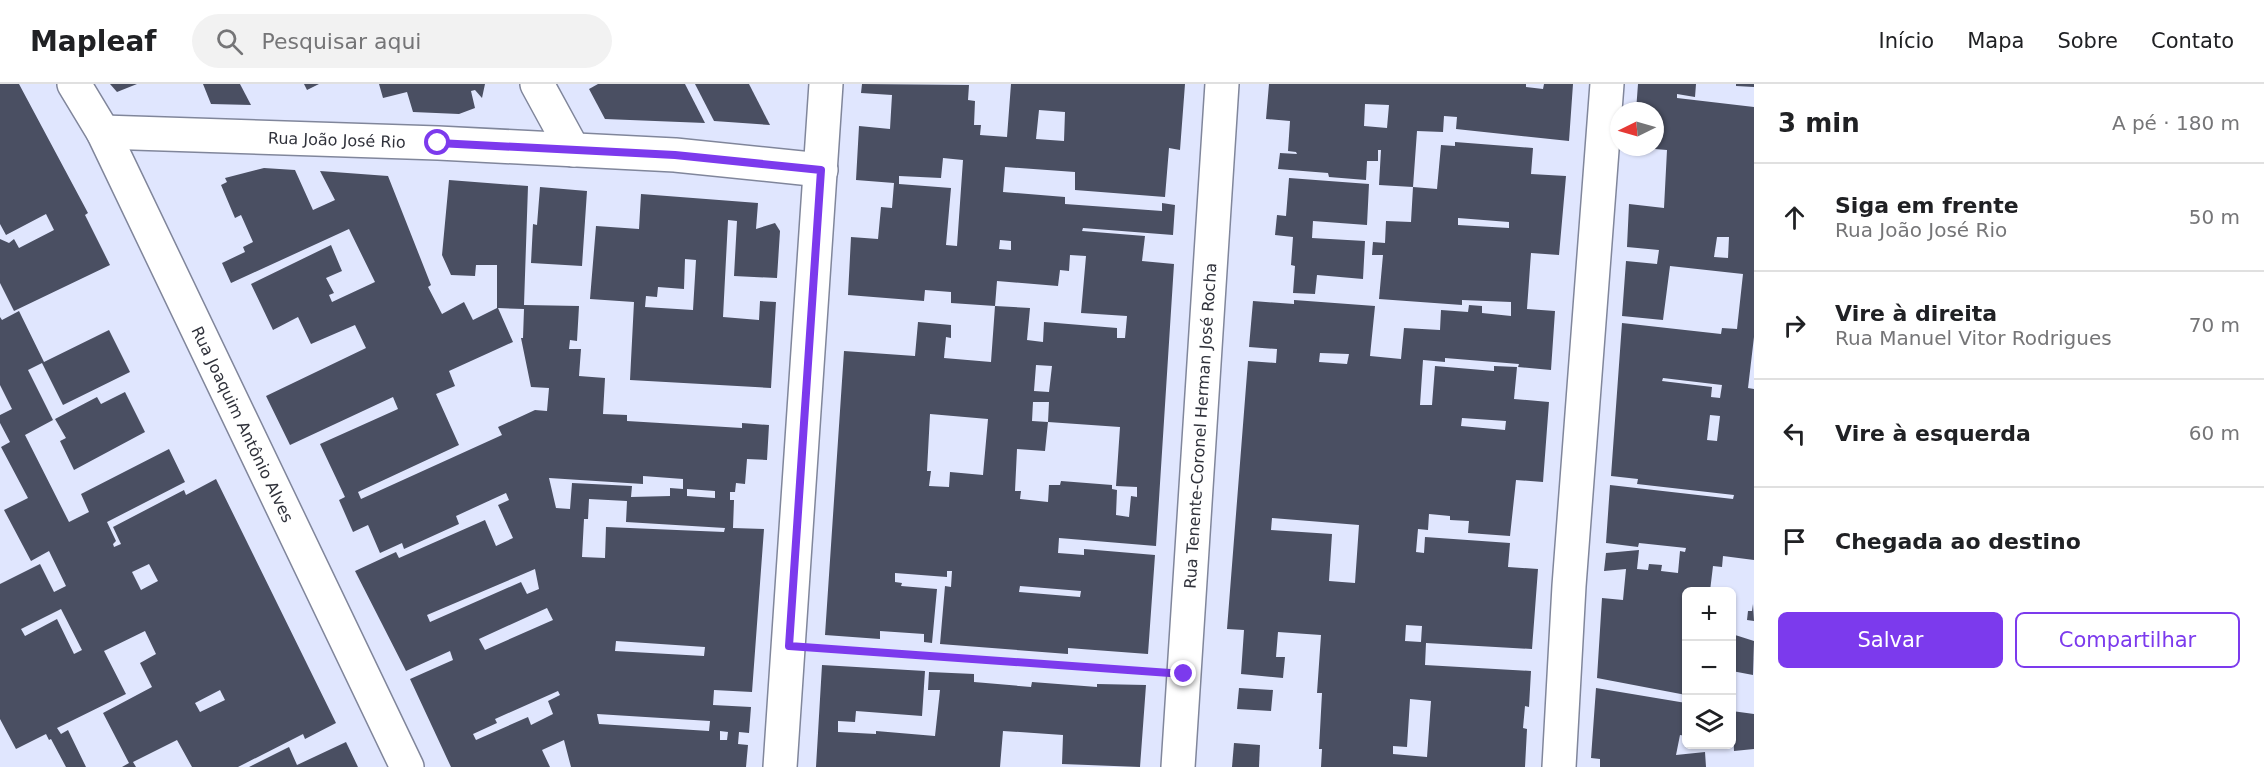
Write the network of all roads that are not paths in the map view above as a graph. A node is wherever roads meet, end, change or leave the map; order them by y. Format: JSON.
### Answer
{"nodes":[{"id":1,"x":74,"y":84,"type":"edge"},
{"id":2,"x":537,"y":84,"type":"edge"},
{"id":3,"x":826,"y":84,"type":"edge"},
{"id":4,"x":1222,"y":84,"type":"edge"},
{"id":5,"x":1607,"y":84,"type":"edge"},
{"id":6,"x":103,"y":132,"type":"junction"},
{"id":7,"x":573,"y":150,"type":"junction"},
{"id":8,"x":821,"y":170,"type":"junction"},
{"id":9,"x":407,"y":767,"type":"edge"},
{"id":10,"x":780,"y":767,"type":"edge"},
{"id":11,"x":1178,"y":767,"type":"edge"},
{"id":12,"x":1559,"y":767,"type":"edge"}],
"edges":[{"from":1,"to":6,"type":"street","name":"Rua Joaquim Antônio Alves"},
{"from":2,"to":7,"type":"street"},
{"from":3,"to":8,"type":"street"},
{"from":4,"to":11,"type":"street","name":"Rua Tenente-Coronel Herman José Rocha"},
{"from":5,"to":12,"type":"street"},
{"from":6,"to":7,"type":"street","name":"Rua João José Rio"},
{"from":6,"to":9,"type":"street","name":"Rua Joaquim Antônio Alves"},
{"from":7,"to":8,"type":"street","name":"Rua João José Rio"},
{"from":8,"to":10,"type":"street"}]}
